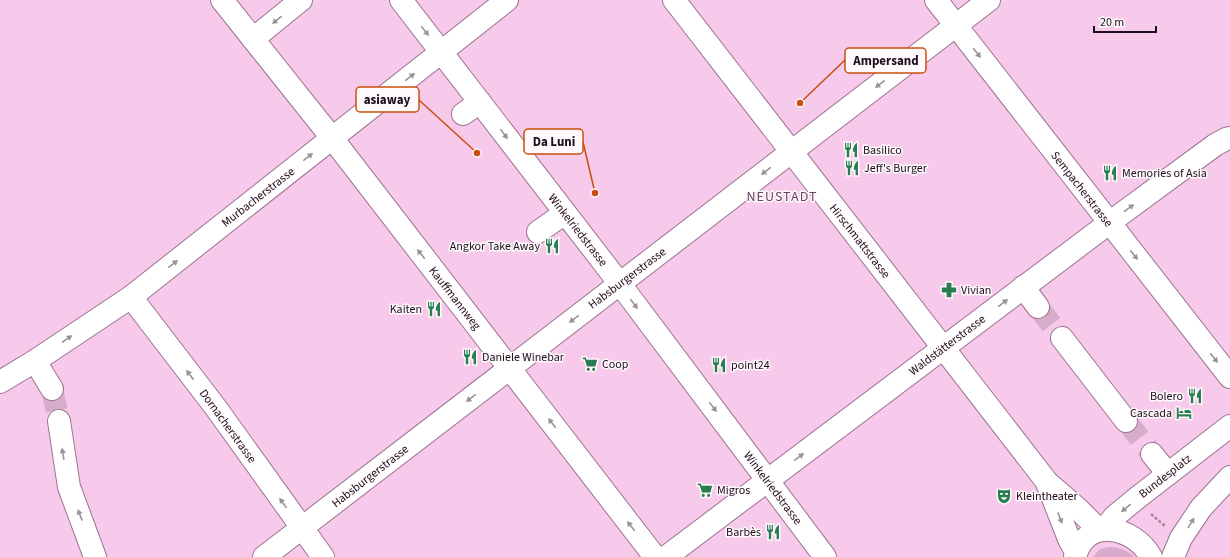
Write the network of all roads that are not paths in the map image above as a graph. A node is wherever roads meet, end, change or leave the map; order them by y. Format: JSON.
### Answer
{"nodes":[{"id":1,"x":222,"y":0,"type":"edge"},
{"id":2,"x":301,"y":0,"type":"edge"},
{"id":3,"x":401,"y":0,"type":"edge"},
{"id":4,"x":507,"y":0,"type":"edge"},
{"id":5,"x":674,"y":0,"type":"edge"},
{"id":6,"x":936,"y":0,"type":"edge"},
{"id":7,"x":989,"y":0,"type":"edge"},
{"id":8,"x":956,"y":26,"type":"junction"},
{"id":9,"x":253,"y":39,"type":"junction"},
{"id":10,"x":442,"y":52,"type":"junction"},
{"id":11,"x":332,"y":138,"type":"junction"},
{"id":12,"x":1230,"y":138,"type":"edge"},
{"id":13,"x":791,"y":152,"type":"junction"},
{"id":14,"x":565,"y":213,"type":"junction"},
{"id":15,"x":1109,"y":223,"type":"junction"},
{"id":16,"x":538,"y":232,"type":"dead end"},
{"id":17,"x":620,"y":284,"type":"junction"},
{"id":18,"x":1023,"y":287,"type":"junction"},
{"id":19,"x":131,"y":296,"type":"junction"},
{"id":20,"x":1038,"y":307,"type":"tunnel mouth"},
{"id":21,"x":1062,"y":338,"type":"tunnel mouth"},
{"id":22,"x":943,"y":348,"type":"junction"},
{"id":23,"x":35,"y":361,"type":"junction"},
{"id":24,"x":510,"y":369,"type":"junction"},
{"id":25,"x":1230,"y":377,"type":"edge"},
{"id":26,"x":0,"y":382,"type":"edge"},
{"id":27,"x":52,"y":389,"type":"tunnel mouth"},
{"id":28,"x":59,"y":421,"type":"tunnel mouth"},
{"id":29,"x":1126,"y":421,"type":"tunnel mouth"},
{"id":30,"x":1230,"y":426,"type":"edge"},
{"id":31,"x":1152,"y":454,"type":"tunnel mouth"},
{"id":32,"x":1168,"y":474,"type":"junction"},
{"id":33,"x":1230,"y":477,"type":"edge"},
{"id":34,"x":768,"y":480,"type":"junction"},
{"id":35,"x":1047,"y":482,"type":"junction"},
{"id":36,"x":302,"y":528,"type":"junction"},
{"id":37,"x":1102,"y":530,"type":"junction"},
{"id":38,"x":1073,"y":555,"type":"edge"},
{"id":39,"x":95,"y":557,"type":"edge"},
{"id":40,"x":264,"y":557,"type":"edge"},
{"id":41,"x":323,"y":557,"type":"edge"},
{"id":42,"x":655,"y":557,"type":"edge"},
{"id":43,"x":666,"y":557,"type":"edge"},
{"id":44,"x":825,"y":557,"type":"edge"},
{"id":45,"x":1151,"y":557,"type":"edge"},
{"id":46,"x":1173,"y":557,"type":"edge"}],
"edges":[{"from":1,"to":9,"type":"street","name":"Kauffmannweg"},
{"from":2,"to":9,"type":"street","one_way":true},
{"from":3,"to":10,"type":"street","name":"Winkelriedstrasse","one_way":true},
{"from":4,"to":10,"type":"street","name":"Murbacherstrasse"},
{"from":5,"to":13,"type":"street","name":"Hirschmattstrasse"},
{"from":6,"to":8,"type":"street","name":"Sempacherstrasse"},
{"from":7,"to":8,"type":"street","name":"Habsburgerstrasse"},
{"from":8,"to":13,"type":"street","name":"Habsburgerstrasse","one_way":true},
{"from":8,"to":15,"type":"street","name":"Sempacherstrasse","one_way":true},
{"from":9,"to":11,"type":"street","name":"Kauffmannweg"},
{"from":11,"to":10,"type":"street","name":"Murbacherstrasse","one_way":true},
{"from":10,"to":14,"type":"street","name":"Winkelriedstrasse","one_way":true},
{"from":19,"to":11,"type":"street","name":"Murbacherstrasse","one_way":true},
{"from":24,"to":11,"type":"street","name":"Kauffmannweg","one_way":true},
{"from":15,"to":12,"type":"street","name":"Waldstätterstrasse","one_way":true},
{"from":13,"to":17,"type":"street","name":"Habsburgerstrasse","one_way":true},
{"from":13,"to":22,"type":"street","name":"Hirschmattstrasse"},
{"from":14,"to":16,"type":"street"},
{"from":14,"to":17,"type":"street","name":"Winkelriedstrasse"},
{"from":15,"to":18,"type":"street","name":"Waldstätterstrasse"},
{"from":15,"to":25,"type":"street","name":"Sempacherstrasse","one_way":true},
{"from":17,"to":24,"type":"street","name":"Habsburgerstrasse","one_way":true},
{"from":17,"to":34,"type":"street","name":"Winkelriedstrasse","one_way":true},
{"from":18,"to":20,"type":"street"},
{"from":22,"to":18,"type":"street","name":"Waldstätterstrasse","one_way":true},
{"from":23,"to":19,"type":"street","name":"Murbacherstrasse","one_way":true},
{"from":36,"to":19,"type":"street","name":"Dornacherstrasse","one_way":true},
{"from":21,"to":29,"type":"street"},
{"from":34,"to":22,"type":"street","name":"Waldstätterstrasse","one_way":true},
{"from":22,"to":35,"type":"street","name":"Hirschmattstrasse"},
{"from":23,"to":26,"type":"street","name":"Murbacherstrasse"},
{"from":23,"to":27,"type":"street"},
{"from":24,"to":36,"type":"street","name":"Habsburgerstrasse","one_way":true},
{"from":42,"to":24,"type":"street","name":"Kauffmannweg","one_way":true},
{"from":39,"to":28,"type":"street","one_way":true},
{"from":30,"to":32,"type":"street","name":"Bundesplatz"},
{"from":31,"to":32,"type":"street"},
{"from":32,"to":37,"type":"street","name":"Bundesplatz","one_way":true},
{"from":46,"to":33,"type":"street","one_way":true},
{"from":34,"to":43,"type":"street","name":"Waldstätterstrasse"},
{"from":34,"to":44,"type":"street","name":"Winkelriedstrasse"},
{"from":35,"to":37,"type":"street","name":"Hirschmattstrasse"},
{"from":35,"to":38,"type":"street","name":"Hirschmattstrasse","one_way":true},
{"from":36,"to":40,"type":"street","name":"Habsburgerstrasse"},
{"from":36,"to":41,"type":"street","name":"Dornacherstrasse"},
{"from":37,"to":38,"type":"street","name":"Bundesplatz"},
{"from":37,"to":45,"type":"street"}]}
